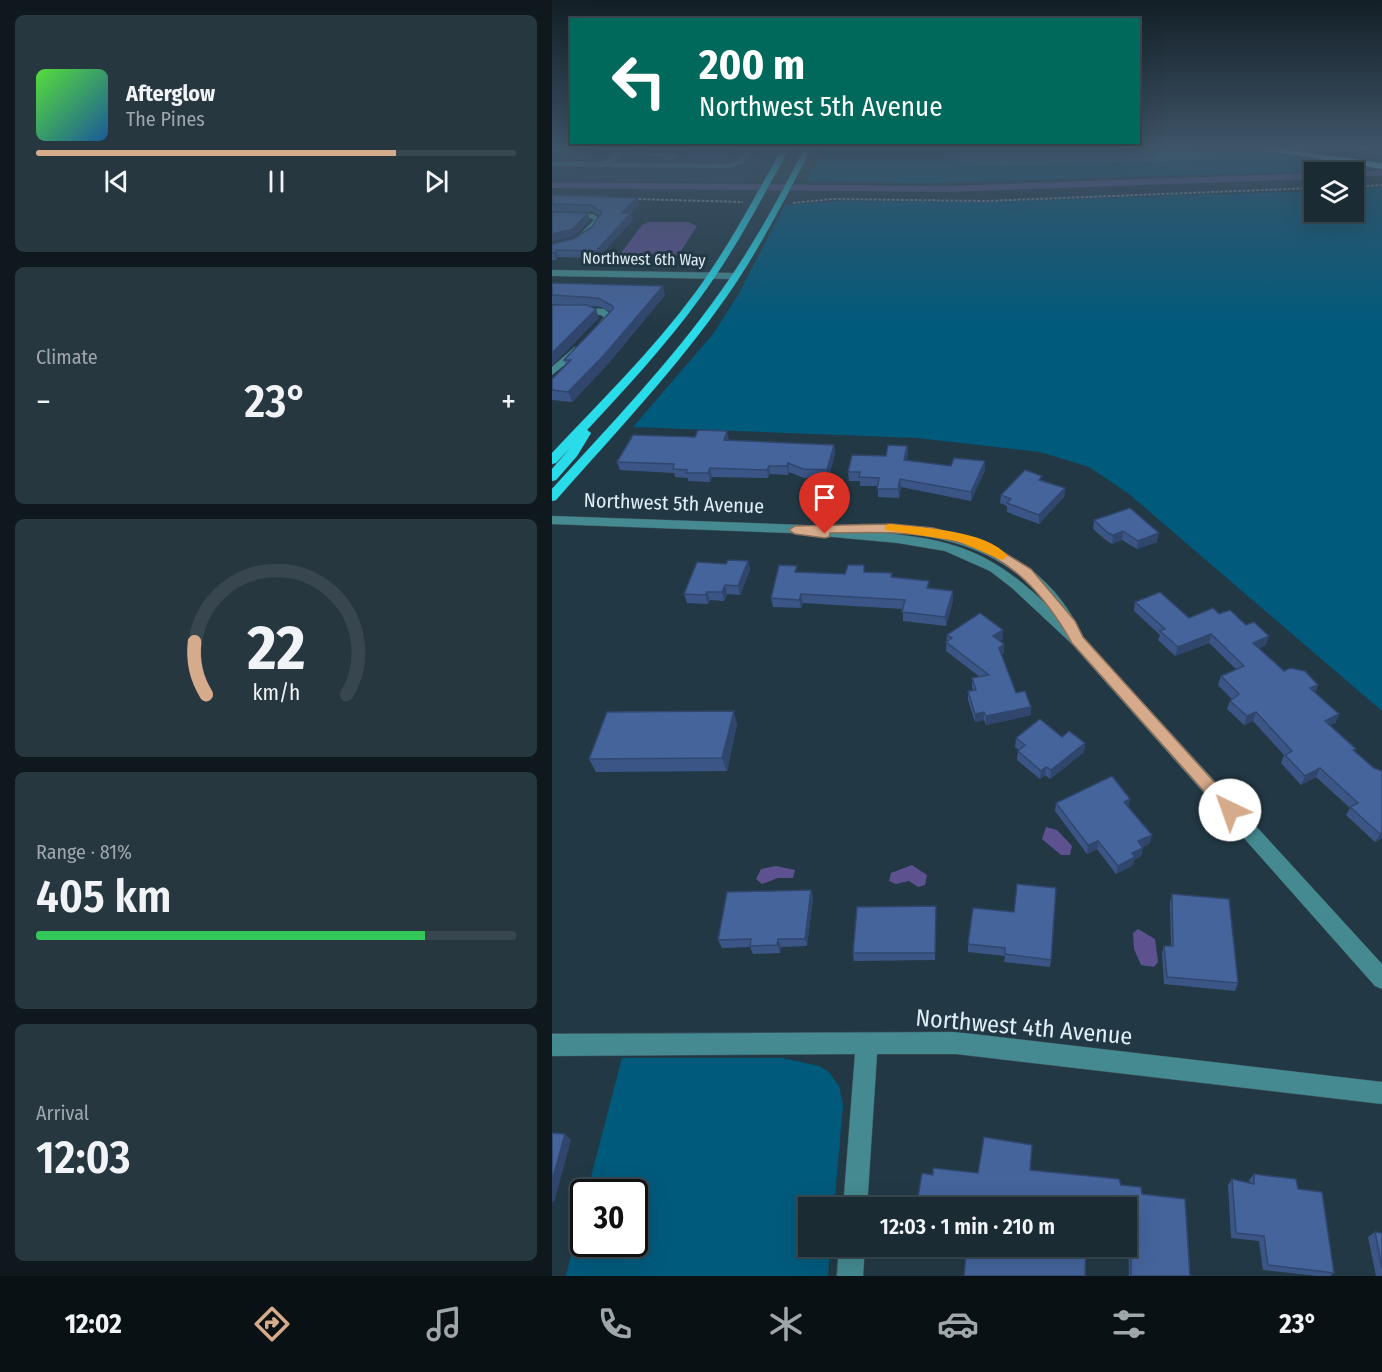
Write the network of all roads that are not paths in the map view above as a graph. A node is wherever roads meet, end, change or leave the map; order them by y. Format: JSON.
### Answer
{"nodes":[{"id":1,"x":750,"y":209,"type":"edge"},
{"id":2,"x":780,"y":209,"type":"edge"},
{"id":3,"x":552,"y":215,"type":"edge"},
{"id":4,"x":552,"y":247,"type":"edge"},
{"id":5,"x":552,"y":273,"type":"edge"},
{"id":6,"x":708,"y":279,"type":"junction"},
{"id":7,"x":552,"y":280,"type":"edge"},
{"id":8,"x":732,"y":280,"type":"junction"},
{"id":9,"x":552,"y":309,"type":"edge"},
{"id":10,"x":552,"y":372,"type":"edge"},
{"id":11,"x":597,"y":412,"type":"junction"},
{"id":12,"x":552,"y":460,"type":"edge"},
{"id":13,"x":552,"y":477,"type":"edge"},
{"id":14,"x":552,"y":497,"type":"edge"},
{"id":15,"x":552,"y":520,"type":"edge"},
{"id":16,"x":1382,"y":979,"type":"edge"},
{"id":17,"x":867,"y":1044,"type":"junction"},
{"id":18,"x":552,"y":1045,"type":"edge"},
{"id":19,"x":1382,"y":1093,"type":"edge"},
{"id":20,"x":856,"y":1197,"type":"edge"},
{"id":21,"x":851,"y":1257,"type":"edge"},
{"id":22,"x":850,"y":1276,"type":"edge"}],
"edges":[{"from":1,"to":6,"type":"main road"},
{"from":2,"to":8,"type":"main road"},
{"from":3,"to":4,"type":"street"},
{"from":5,"to":6,"type":"street","name":"Northwest 6th Way"},
{"from":6,"to":7,"type":"street","name":"Northwest 6th Way"},
{"from":6,"to":8,"type":"street","name":"Northwest 6th Way"},
{"from":6,"to":11,"type":"main road"},
{"from":8,"to":14,"type":"main road"},
{"from":9,"to":10,"type":"street"},
{"from":11,"to":12,"type":"main road"},
{"from":11,"to":13,"type":"main road"},
{"from":15,"to":16,"type":"street","name":"Northwest 5th Avenue"},
{"from":17,"to":18,"type":"street","name":"Northwest 4th Avenue"},
{"from":17,"to":19,"type":"street","name":"Northwest 4th Avenue"},
{"from":17,"to":20,"type":"street"},
{"from":21,"to":22,"type":"street"}]}
